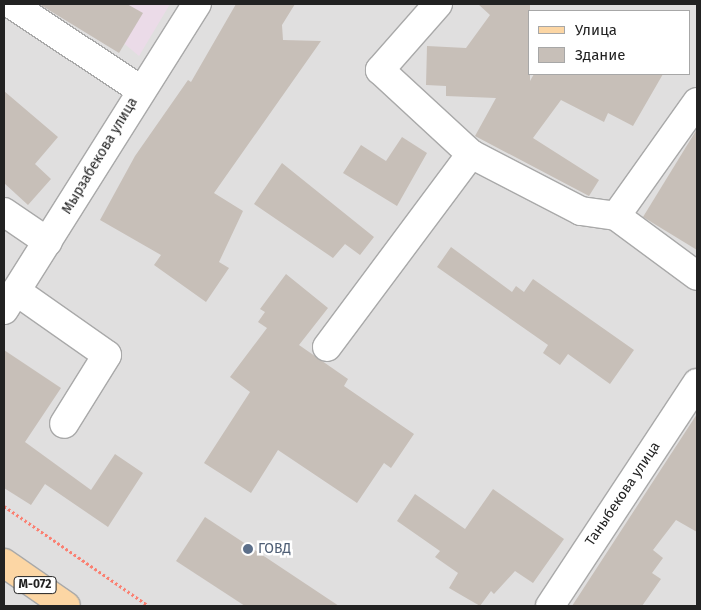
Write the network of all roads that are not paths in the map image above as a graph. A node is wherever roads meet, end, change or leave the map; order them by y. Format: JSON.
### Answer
{"nodes":[{"id":1,"x":11,"y":4,"type":"edge"},
{"id":2,"x":197,"y":4,"type":"edge"},
{"id":3,"x":438,"y":4,"type":"edge"},
{"id":4,"x":141,"y":90,"type":"junction"},
{"id":5,"x":697,"y":102,"type":"edge"},
{"id":6,"x":471,"y":154,"type":"junction"},
{"id":7,"x":4,"y":212,"type":"edge"},
{"id":8,"x":616,"y":216,"type":"junction"},
{"id":9,"x":48,"y":242,"type":"junction"},
{"id":10,"x":697,"y":276,"type":"edge"},
{"id":11,"x":10,"y":301,"type":"edge"},
{"id":12,"x":327,"y":347,"type":"dead end"},
{"id":13,"x":697,"y":383,"type":"edge"},
{"id":14,"x":64,"y":424,"type":"dead end"},
{"id":15,"x":4,"y":563,"type":"edge"},
{"id":16,"x":66,"y":606,"type":"edge"},
{"id":17,"x":550,"y":606,"type":"edge"}],
"edges":[{"from":1,"to":4,"type":"street"},
{"from":2,"to":4,"type":"street","name":"Мырзабекова улица"},
{"from":3,"to":6,"type":"street"},
{"from":4,"to":9,"type":"street","name":"Мырзабекова улица"},
{"from":5,"to":8,"type":"street"},
{"from":6,"to":8,"type":"street"},
{"from":6,"to":12,"type":"street"},
{"from":7,"to":9,"type":"street"},
{"from":8,"to":10,"type":"street"},
{"from":9,"to":11,"type":"street","name":"Мырзабекова улица"},
{"from":11,"to":14,"type":"street"},
{"from":13,"to":17,"type":"street","name":"Таныбекова улица"},
{"from":15,"to":16,"type":"main road","number":"М-072"}]}
